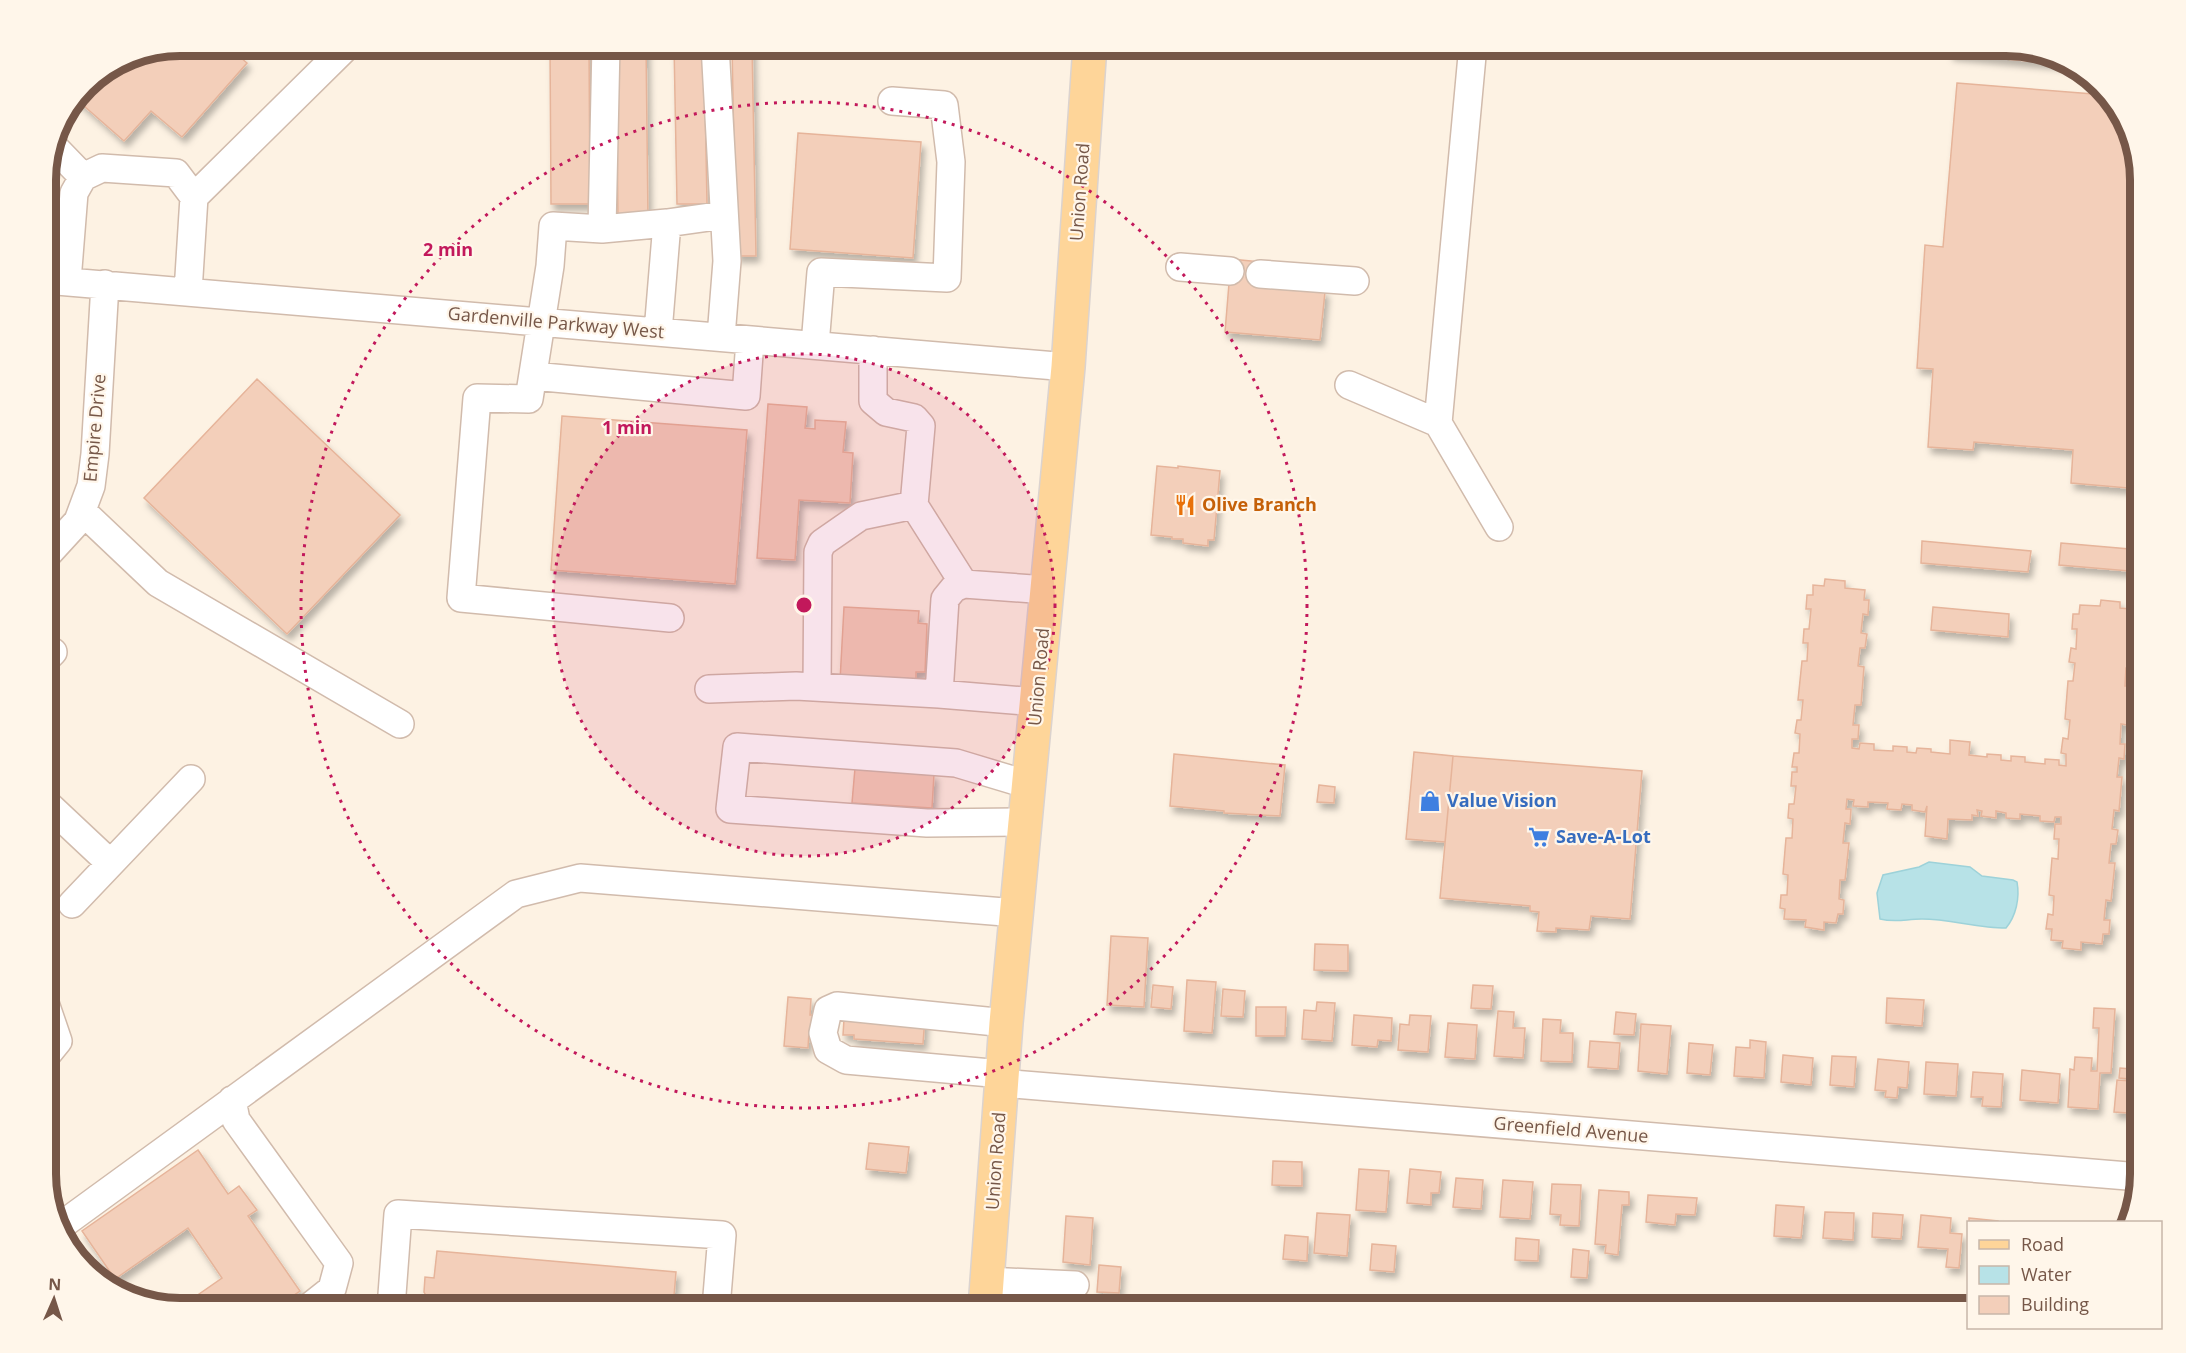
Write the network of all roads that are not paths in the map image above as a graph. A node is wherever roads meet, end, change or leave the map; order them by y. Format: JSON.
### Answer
{"nodes":[{"id":1,"x":337,"y":56,"type":"edge"},
{"id":2,"x":606,"y":56,"type":"edge"},
{"id":3,"x":716,"y":56,"type":"edge"},
{"id":4,"x":1089,"y":56,"type":"edge"},
{"id":5,"x":1472,"y":56,"type":"edge"},
{"id":6,"x":892,"y":101,"type":"dead end"},
{"id":7,"x":59,"y":152,"type":"edge"},
{"id":8,"x":83,"y":177,"type":"junction"},
{"id":9,"x":194,"y":197,"type":"junction"},
{"id":10,"x":724,"y":215,"type":"junction"},
{"id":11,"x":667,"y":223,"type":"junction"},
{"id":12,"x":602,"y":229,"type":"junction"},
{"id":13,"x":1180,"y":267,"type":"dead end"},
{"id":14,"x":1230,"y":271,"type":"dead end"},
{"id":15,"x":1260,"y":274,"type":"dead end"},
{"id":16,"x":56,"y":280,"type":"edge"},
{"id":17,"x":1355,"y":281,"type":"dead end"},
{"id":18,"x":105,"y":284,"type":"junction"},
{"id":19,"x":188,"y":291,"type":"junction"},
{"id":20,"x":542,"y":322,"type":"junction"},
{"id":21,"x":658,"y":332,"type":"junction"},
{"id":22,"x":721,"y":337,"type":"junction"},
{"id":23,"x":750,"y":340,"type":"junction"},
{"id":24,"x":815,"y":345,"type":"junction"},
{"id":25,"x":873,"y":350,"type":"junction"},
{"id":26,"x":1068,"y":367,"type":"junction"},
{"id":27,"x":533,"y":376,"type":"junction"},
{"id":28,"x":1349,"y":384,"type":"dead end"},
{"id":29,"x":1438,"y":423,"type":"junction"},
{"id":30,"x":914,"y":506,"type":"junction"},
{"id":31,"x":82,"y":511,"type":"junction"},
{"id":32,"x":1499,"y":527,"type":"dead end"},
{"id":33,"x":56,"y":545,"type":"edge"},
{"id":34,"x":964,"y":584,"type":"junction"},
{"id":35,"x":1047,"y":590,"type":"junction"},
{"id":36,"x":670,"y":618,"type":"dead end"},
{"id":37,"x":817,"y":687,"type":"junction"},
{"id":38,"x":709,"y":689,"type":"dead end"},
{"id":39,"x":939,"y":694,"type":"junction"},
{"id":40,"x":1037,"y":702,"type":"junction"},
{"id":41,"x":400,"y":724,"type":"dead end"},
{"id":42,"x":190,"y":779,"type":"dead end"},
{"id":43,"x":1029,"y":785,"type":"junction"},
{"id":44,"x":56,"y":812,"type":"edge"},
{"id":45,"x":1025,"y":822,"type":"junction"},
{"id":46,"x":110,"y":863,"type":"junction"},
{"id":47,"x":72,"y":904,"type":"dead end"},
{"id":48,"x":1017,"y":913,"type":"junction"},
{"id":49,"x":1006,"y":1023,"type":"junction"},
{"id":50,"x":1002,"y":1079,"type":"junction"},
{"id":51,"x":232,"y":1100,"type":"junction"},
{"id":52,"x":2130,"y":1176,"type":"edge"},
{"id":53,"x":66,"y":1222,"type":"edge"},
{"id":54,"x":1074,"y":1285,"type":"dead end"},
{"id":55,"x":986,"y":1294,"type":"edge"},
{"id":56,"x":321,"y":1298,"type":"edge"},
{"id":57,"x":392,"y":1298,"type":"edge"},
{"id":58,"x":717,"y":1298,"type":"edge"}],
"edges":[{"from":1,"to":9,"type":"street"},
{"from":2,"to":12,"type":"street"},
{"from":3,"to":10,"type":"street"},
{"from":4,"to":26,"type":"main road","name":"Union Road"},
{"from":5,"to":29,"type":"street"},
{"from":6,"to":24,"type":"street"},
{"from":7,"to":8,"type":"street"},
{"from":8,"to":9,"type":"street"},
{"from":8,"to":16,"type":"street"},
{"from":9,"to":19,"type":"street"},
{"from":10,"to":11,"type":"street"},
{"from":10,"to":22,"type":"street"},
{"from":11,"to":12,"type":"street"},
{"from":11,"to":21,"type":"street"},
{"from":12,"to":20,"type":"street"},
{"from":13,"to":14,"type":"street"},
{"from":15,"to":17,"type":"street"},
{"from":16,"to":18,"type":"street","name":"Gardenville Parkway West"},
{"from":18,"to":19,"type":"street","name":"Gardenville Parkway West"},
{"from":18,"to":31,"type":"street","name":"Empire Drive"},
{"from":19,"to":20,"type":"street","name":"Gardenville Parkway West"},
{"from":20,"to":21,"type":"street","name":"Gardenville Parkway West"},
{"from":20,"to":27,"type":"street"},
{"from":21,"to":22,"type":"street","name":"Gardenville Parkway West"},
{"from":22,"to":23,"type":"street","name":"Gardenville Parkway West"},
{"from":23,"to":24,"type":"street","name":"Gardenville Parkway West"},
{"from":23,"to":27,"type":"street"},
{"from":24,"to":25,"type":"street","name":"Gardenville Parkway West"},
{"from":25,"to":26,"type":"street","name":"Gardenville Parkway West"},
{"from":25,"to":30,"type":"street"},
{"from":26,"to":35,"type":"main road","name":"Union Road"},
{"from":27,"to":36,"type":"street"},
{"from":28,"to":29,"type":"street"},
{"from":29,"to":32,"type":"street"},
{"from":30,"to":34,"type":"street"},
{"from":30,"to":37,"type":"street"},
{"from":31,"to":33,"type":"street","name":"Empire Drive"},
{"from":31,"to":41,"type":"street"},
{"from":34,"to":35,"type":"street"},
{"from":34,"to":39,"type":"street"},
{"from":35,"to":40,"type":"main road","name":"Union Road"},
{"from":37,"to":38,"type":"street"},
{"from":37,"to":39,"type":"street"},
{"from":39,"to":40,"type":"street"},
{"from":40,"to":43,"type":"main road","name":"Union Road"},
{"from":42,"to":46,"type":"street"},
{"from":43,"to":45,"type":"main road","name":"Union Road"},
{"from":43,"to":45,"type":"street"},
{"from":44,"to":46,"type":"street"},
{"from":45,"to":48,"type":"main road","name":"Union Road"},
{"from":46,"to":47,"type":"street"},
{"from":48,"to":49,"type":"main road","name":"Union Road"},
{"from":48,"to":51,"type":"street"},
{"from":49,"to":50,"type":"main road","name":"Union Road"},
{"from":49,"to":50,"type":"street","name":"Greenfield Avenue"},
{"from":50,"to":52,"type":"street","name":"Greenfield Avenue"},
{"from":50,"to":55,"type":"main road","name":"Union Road"},
{"from":51,"to":53,"type":"street"},
{"from":51,"to":56,"type":"street"},
{"from":54,"to":55,"type":"street"},
{"from":57,"to":58,"type":"street"}]}
